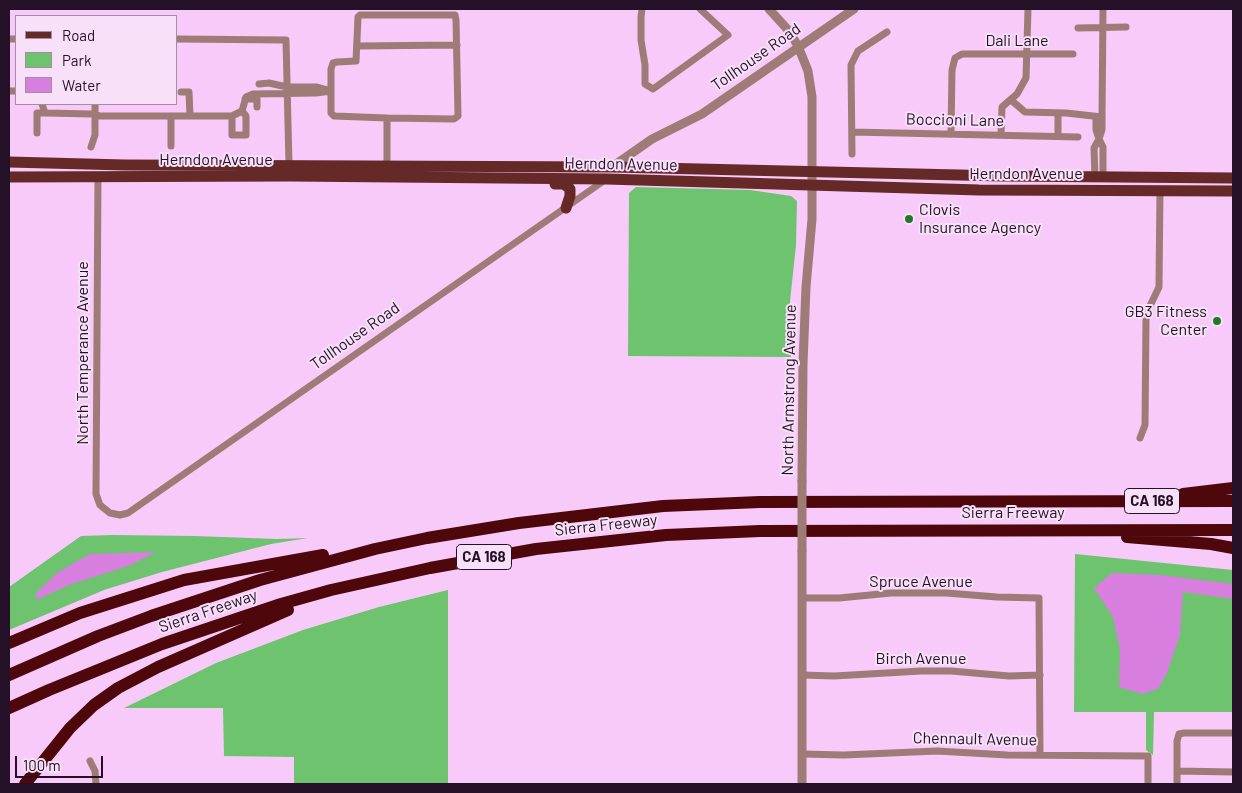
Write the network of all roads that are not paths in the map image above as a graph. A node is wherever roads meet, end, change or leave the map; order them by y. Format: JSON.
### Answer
{"nodes":[{"id":1,"x":642,"y":9,"type":"edge"},
{"id":2,"x":700,"y":9,"type":"edge"},
{"id":3,"x":769,"y":9,"type":"edge"},
{"id":4,"x":854,"y":9,"type":"edge"},
{"id":5,"x":1028,"y":9,"type":"edge"},
{"id":6,"x":1103,"y":9,"type":"edge"},
{"id":7,"x":1103,"y":27,"type":"junction"},
{"id":8,"x":1126,"y":27,"type":"dead end"},
{"id":9,"x":1078,"y":28,"type":"dead end"},
{"id":10,"x":887,"y":32,"type":"dead end"},
{"id":11,"x":178,"y":40,"type":"edge"},
{"id":12,"x":457,"y":45,"type":"junction"},
{"id":13,"x":357,"y":46,"type":"junction"},
{"id":14,"x":798,"y":46,"type":"junction"},
{"id":15,"x":1073,"y":54,"type":"dead end"},
{"id":16,"x":1028,"y":55,"type":"junction"},
{"id":17,"x":259,"y":84,"type":"dead end"},
{"id":18,"x":287,"y":90,"type":"junction"},
{"id":19,"x":331,"y":91,"type":"junction"},
{"id":20,"x":181,"y":92,"type":"dead end"},
{"id":21,"x":246,"y":98,"type":"junction"},
{"id":22,"x":1011,"y":100,"type":"junction"},
{"id":23,"x":42,"y":105,"type":"edge"},
{"id":24,"x":95,"y":105,"type":"edge"},
{"id":25,"x":258,"y":106,"type":"dead end"},
{"id":26,"x":242,"y":111,"type":"junction"},
{"id":27,"x":1058,"y":112,"type":"junction"},
{"id":28,"x":45,"y":113,"type":"junction"},
{"id":29,"x":95,"y":115,"type":"junction"},
{"id":30,"x":172,"y":116,"type":"junction"},
{"id":31,"x":190,"y":116,"type":"junction"},
{"id":32,"x":232,"y":116,"type":"junction"},
{"id":33,"x":1099,"y":117,"type":"junction"},
{"id":34,"x":387,"y":118,"type":"junction"},
{"id":35,"x":852,"y":132,"type":"junction"},
{"id":36,"x":37,"y":133,"type":"dead end"},
{"id":37,"x":951,"y":134,"type":"junction"},
{"id":38,"x":1001,"y":135,"type":"junction"},
{"id":39,"x":1058,"y":136,"type":"junction"},
{"id":40,"x":1078,"y":136,"type":"dead end"},
{"id":41,"x":172,"y":146,"type":"dead end"},
{"id":42,"x":91,"y":147,"type":"dead end"},
{"id":43,"x":852,"y":154,"type":"dead end"},
{"id":44,"x":9,"y":162,"type":"edge"},
{"id":45,"x":387,"y":164,"type":"junction"},
{"id":46,"x":585,"y":166,"type":"junction"},
{"id":47,"x":612,"y":167,"type":"junction"},
{"id":48,"x":727,"y":169,"type":"junction"},
{"id":49,"x":290,"y":171,"type":"junction"},
{"id":50,"x":812,"y":172,"type":"junction"},
{"id":51,"x":9,"y":177,"type":"edge"},
{"id":52,"x":98,"y":177,"type":"junction"},
{"id":53,"x":1099,"y":177,"type":"junction"},
{"id":54,"x":530,"y":178,"type":"junction"},
{"id":55,"x":1233,"y":178,"type":"edge"},
{"id":56,"x":606,"y":179,"type":"junction"},
{"id":57,"x":812,"y":185,"type":"junction"},
{"id":58,"x":999,"y":190,"type":"junction"},
{"id":59,"x":1160,"y":190,"type":"junction"},
{"id":60,"x":1233,"y":191,"type":"edge"},
{"id":61,"x":566,"y":208,"type":"junction"},
{"id":62,"x":1140,"y":438,"type":"dead end"},
{"id":63,"x":1233,"y":488,"type":"edge"},
{"id":64,"x":1070,"y":501,"type":"junction"},
{"id":65,"x":1233,"y":501,"type":"edge"},
{"id":66,"x":120,"y":515,"type":"joint"},
{"id":67,"x":1077,"y":530,"type":"junction"},
{"id":68,"x":1233,"y":530,"type":"edge"},
{"id":69,"x":1233,"y":548,"type":"edge"},
{"id":70,"x":376,"y":549,"type":"junction"},
{"id":71,"x":430,"y":568,"type":"junction"},
{"id":72,"x":802,"y":598,"type":"junction"},
{"id":73,"x":9,"y":644,"type":"edge"},
{"id":74,"x":9,"y":675,"type":"edge"},
{"id":75,"x":802,"y":675,"type":"junction"},
{"id":76,"x":1040,"y":676,"type":"junction"},
{"id":77,"x":49,"y":690,"type":"junction"},
{"id":78,"x":9,"y":708,"type":"edge"},
{"id":79,"x":9,"y":714,"type":"edge"},
{"id":80,"x":1233,"y":733,"type":"edge"},
{"id":81,"x":802,"y":754,"type":"junction"},
{"id":82,"x":1040,"y":755,"type":"junction"},
{"id":83,"x":90,"y":761,"type":"dead end"},
{"id":84,"x":1177,"y":772,"type":"junction"},
{"id":85,"x":1233,"y":772,"type":"edge"},
{"id":86,"x":25,"y":784,"type":"edge"},
{"id":87,"x":96,"y":784,"type":"edge"},
{"id":88,"x":802,"y":784,"type":"edge"},
{"id":89,"x":1148,"y":784,"type":"edge"},
{"id":90,"x":1177,"y":784,"type":"edge"}],
"edges":[{"from":1,"to":2,"type":"street"},
{"from":3,"to":14,"type":"street","name":"North Armstrong Avenue"},
{"from":4,"to":14,"type":"street","name":"Tollhouse Road"},
{"from":5,"to":16,"type":"street"},
{"from":6,"to":7,"type":"street"},
{"from":7,"to":8,"type":"street"},
{"from":7,"to":9,"type":"street"},
{"from":7,"to":33,"type":"street"},
{"from":10,"to":35,"type":"street"},
{"from":11,"to":18,"type":"street"},
{"from":12,"to":13,"type":"street"},
{"from":12,"to":13,"type":"street"},
{"from":12,"to":34,"type":"street"},
{"from":13,"to":19,"type":"street"},
{"from":14,"to":47,"type":"street","name":"Tollhouse Road"},
{"from":14,"to":50,"type":"street","name":"North Armstrong Avenue"},
{"from":15,"to":16,"type":"street","name":"Dali Lane"},
{"from":16,"to":22,"type":"street"},
{"from":16,"to":37,"type":"street","name":"Dali Lane"},
{"from":17,"to":18,"type":"street"},
{"from":18,"to":19,"type":"street"},
{"from":18,"to":21,"type":"street"},
{"from":18,"to":49,"type":"street"},
{"from":19,"to":34,"type":"street"},
{"from":20,"to":31,"type":"street"},
{"from":21,"to":25,"type":"street"},
{"from":21,"to":26,"type":"street"},
{"from":22,"to":27,"type":"street","name":"Boccioni Lane"},
{"from":22,"to":38,"type":"street"},
{"from":23,"to":28,"type":"street"},
{"from":24,"to":29,"type":"street"},
{"from":26,"to":32,"type":"street"},
{"from":26,"to":32,"type":"street"},
{"from":27,"to":33,"type":"street","name":"Boccioni Lane"},
{"from":27,"to":39,"type":"street"},
{"from":28,"to":29,"type":"street"},
{"from":28,"to":36,"type":"street"},
{"from":29,"to":30,"type":"street"},
{"from":29,"to":42,"type":"street"},
{"from":30,"to":31,"type":"street"},
{"from":30,"to":41,"type":"street"},
{"from":31,"to":32,"type":"street"},
{"from":33,"to":53,"type":"street"},
{"from":34,"to":45,"type":"street"},
{"from":35,"to":37,"type":"street","name":"Boccioni Lane"},
{"from":35,"to":43,"type":"street"},
{"from":37,"to":38,"type":"street","name":"Boccioni Lane"},
{"from":38,"to":39,"type":"street","name":"Boccioni Lane"},
{"from":39,"to":40,"type":"street","name":"Boccioni Lane"},
{"from":44,"to":49,"type":"main road","name":"Herndon Avenue"},
{"from":45,"to":46,"type":"main road","name":"Herndon Avenue"},
{"from":45,"to":49,"type":"main road","name":"Herndon Avenue"},
{"from":46,"to":47,"type":"main road","name":"Herndon Avenue"},
{"from":46,"to":54,"type":"main road"},
{"from":47,"to":48,"type":"main road","name":"Herndon Avenue"},
{"from":48,"to":50,"type":"main road","name":"Herndon Avenue"},
{"from":48,"to":56,"type":"main road"},
{"from":49,"to":52,"type":"main road","name":"Herndon Avenue"},
{"from":49,"to":54,"type":"main road","name":"Herndon Avenue"},
{"from":50,"to":53,"type":"main road","name":"Herndon Avenue"},
{"from":50,"to":57,"type":"street","name":"North Armstrong Avenue"},
{"from":51,"to":52,"type":"main road","name":"Herndon Avenue"},
{"from":52,"to":66,"type":"street","name":"North Temperance Avenue"},
{"from":53,"to":55,"type":"main road","name":"Herndon Avenue"},
{"from":53,"to":58,"type":"main road"},
{"from":54,"to":56,"type":"main road","name":"Herndon Avenue"},
{"from":54,"to":61,"type":"main road"},
{"from":55,"to":59,"type":"main road"},
{"from":56,"to":57,"type":"main road","name":"Herndon Avenue"},
{"from":56,"to":61,"type":"street","name":"Tollhouse Road"},
{"from":57,"to":58,"type":"main road","name":"Herndon Avenue"},
{"from":57,"to":72,"type":"street","name":"North Armstrong Avenue","bridge":true},
{"from":58,"to":59,"type":"main road","name":"Herndon Avenue"},
{"from":59,"to":60,"type":"main road","name":"Herndon Avenue"},
{"from":59,"to":62,"type":"street"},
{"from":61,"to":66,"type":"street","name":"Tollhouse Road"},
{"from":63,"to":64,"type":"highway"},
{"from":64,"to":65,"type":"highway","name":"Sierra Freeway","number":"CA 168"},
{"from":64,"to":70,"type":"highway","name":"Sierra Freeway","number":"CA 168"},
{"from":67,"to":68,"type":"highway","name":"Sierra Freeway","number":"CA 168"},
{"from":67,"to":69,"type":"highway"},
{"from":67,"to":71,"type":"highway","name":"Sierra Freeway","number":"CA 168"},
{"from":70,"to":73,"type":"highway"},
{"from":70,"to":74,"type":"highway","name":"Sierra Freeway","number":"CA 168"},
{"from":71,"to":77,"type":"highway","name":"Sierra Freeway","number":"CA 168"},
{"from":71,"to":86,"type":"highway"},
{"from":72,"to":75,"type":"street","name":"North Armstrong Avenue"},
{"from":72,"to":76,"type":"street","name":"Spruce Avenue"},
{"from":75,"to":76,"type":"street","name":"Birch Avenue"},
{"from":75,"to":81,"type":"street","name":"North Armstrong Avenue"},
{"from":76,"to":82,"type":"street"},
{"from":77,"to":78,"type":"highway","name":"Sierra Freeway","number":"CA 168"},
{"from":77,"to":79,"type":"highway"},
{"from":80,"to":84,"type":"street"},
{"from":81,"to":82,"type":"street","name":"Chennault Avenue"},
{"from":81,"to":88,"type":"street","name":"North Armstrong Avenue"},
{"from":82,"to":89,"type":"street","name":"Chennault Avenue"},
{"from":83,"to":87,"type":"street"},
{"from":84,"to":85,"type":"street"},
{"from":84,"to":90,"type":"street"}]}
